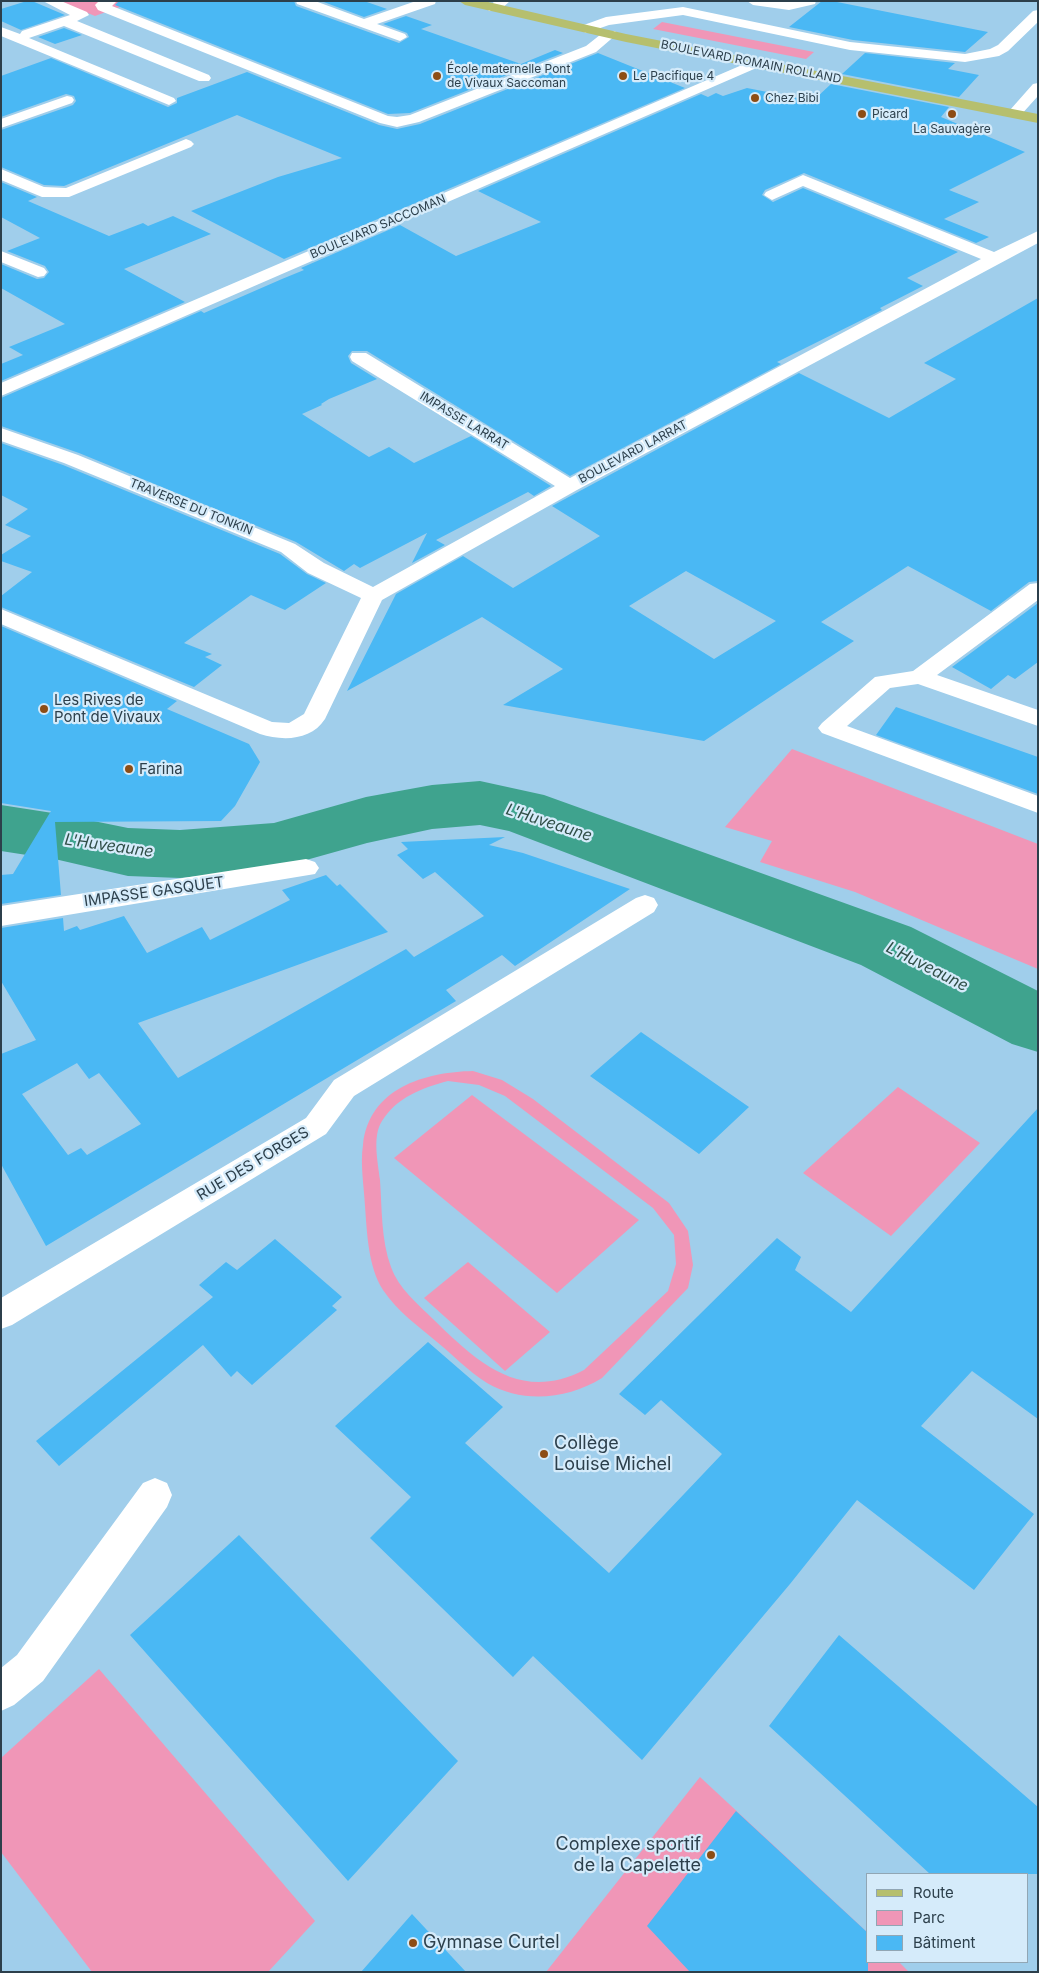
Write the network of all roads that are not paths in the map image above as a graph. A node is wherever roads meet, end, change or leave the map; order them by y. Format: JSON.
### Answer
{"nodes":[{"id":1,"x":49,"y":1,"type":"edge"},
{"id":2,"x":111,"y":1,"type":"edge"},
{"id":3,"x":302,"y":1,"type":"edge"},
{"id":4,"x":430,"y":1,"type":"edge"},
{"id":5,"x":465,"y":1,"type":"edge"},
{"id":6,"x":752,"y":1,"type":"edge"},
{"id":7,"x":810,"y":1,"type":"edge"},
{"id":8,"x":499,"y":4,"type":"edge"},
{"id":9,"x":1038,"y":14,"type":"edge"},
{"id":10,"x":65,"y":21,"type":"junction"},
{"id":11,"x":604,"y":22,"type":"junction"},
{"id":12,"x":364,"y":24,"type":"junction"},
{"id":13,"x":1,"y":31,"type":"edge"},
{"id":14,"x":27,"y":34,"type":"dead end"},
{"id":15,"x":400,"y":37,"type":"dead end"},
{"id":16,"x":756,"y":63,"type":"junction"},
{"id":17,"x":204,"y":78,"type":"dead end"},
{"id":18,"x":1038,"y":87,"type":"edge"},
{"id":19,"x":67,"y":100,"type":"dead end"},
{"id":20,"x":169,"y":101,"type":"dead end"},
{"id":21,"x":1015,"y":113,"type":"junction"},
{"id":22,"x":1038,"y":119,"type":"edge"},
{"id":23,"x":1,"y":124,"type":"edge"},
{"id":24,"x":186,"y":144,"type":"dead end"},
{"id":25,"x":1,"y":174,"type":"edge"},
{"id":26,"x":772,"y":195,"type":"dead end"},
{"id":27,"x":1038,"y":236,"type":"edge"},
{"id":28,"x":1,"y":256,"type":"edge"},
{"id":29,"x":993,"y":258,"type":"junction"},
{"id":30,"x":38,"y":272,"type":"dead end"},
{"id":31,"x":359,"y":357,"type":"dead end"},
{"id":32,"x":1,"y":390,"type":"edge"},
{"id":33,"x":1,"y":434,"type":"edge"},
{"id":34,"x":570,"y":486,"type":"junction"},
{"id":35,"x":1038,"y":589,"type":"edge"},
{"id":36,"x":373,"y":596,"type":"junction"},
{"id":37,"x":1,"y":616,"type":"edge"},
{"id":38,"x":919,"y":677,"type":"junction"},
{"id":39,"x":1038,"y":718,"type":"edge"},
{"id":40,"x":1038,"y":805,"type":"edge"},
{"id":41,"x":306,"y":868,"type":"dead end"},
{"id":42,"x":644,"y":905,"type":"dead end"},
{"id":43,"x":1,"y":916,"type":"edge"},
{"id":44,"x":1,"y":1315,"type":"edge"},
{"id":45,"x":155,"y":1495,"type":"dead end"},
{"id":46,"x":1,"y":1692,"type":"edge"}],
"edges":[{"from":1,"to":10,"type":"street"},
{"from":2,"to":11,"type":"street"},
{"from":3,"to":12,"type":"street"},
{"from":4,"to":12,"type":"street"},
{"from":5,"to":8,"type":"main road","name":"BOULEVARD ROMAIN ROLLAND"},
{"from":6,"to":7,"type":"street"},
{"from":8,"to":11,"type":"main road","name":"BOULEVARD ROMAIN ROLLAND"},
{"from":9,"to":11,"type":"street"},
{"from":10,"to":14,"type":"street"},
{"from":10,"to":17,"type":"street"},
{"from":11,"to":16,"type":"main road","name":"BOULEVARD ROMAIN ROLLAND"},
{"from":12,"to":15,"type":"street"},
{"from":13,"to":20,"type":"street"},
{"from":16,"to":21,"type":"main road","name":"BOULEVARD ROMAIN ROLLAND"},
{"from":16,"to":32,"type":"street","name":"BOULEVARD SACCOMAN"},
{"from":18,"to":21,"type":"street"},
{"from":19,"to":23,"type":"street"},
{"from":21,"to":22,"type":"main road","name":"BOULEVARD ROMAIN ROLLAND"},
{"from":24,"to":25,"type":"street"},
{"from":26,"to":29,"type":"street"},
{"from":27,"to":29,"type":"street","name":"BOULEVARD LARRAT"},
{"from":28,"to":30,"type":"street"},
{"from":29,"to":34,"type":"street","name":"BOULEVARD LARRAT"},
{"from":31,"to":34,"type":"street","name":"IMPASSE LARRAT"},
{"from":33,"to":36,"type":"street","name":"TRAVERSE DU TONKIN"},
{"from":34,"to":36,"type":"street","name":"BOULEVARD LARRAT"},
{"from":35,"to":38,"type":"street"},
{"from":36,"to":37,"type":"street"},
{"from":38,"to":39,"type":"street"},
{"from":38,"to":40,"type":"street"},
{"from":41,"to":43,"type":"street","name":"IMPASSE GASQUET"},
{"from":42,"to":44,"type":"street","name":"RUE DES FORGES"},
{"from":45,"to":46,"type":"street"}]}
